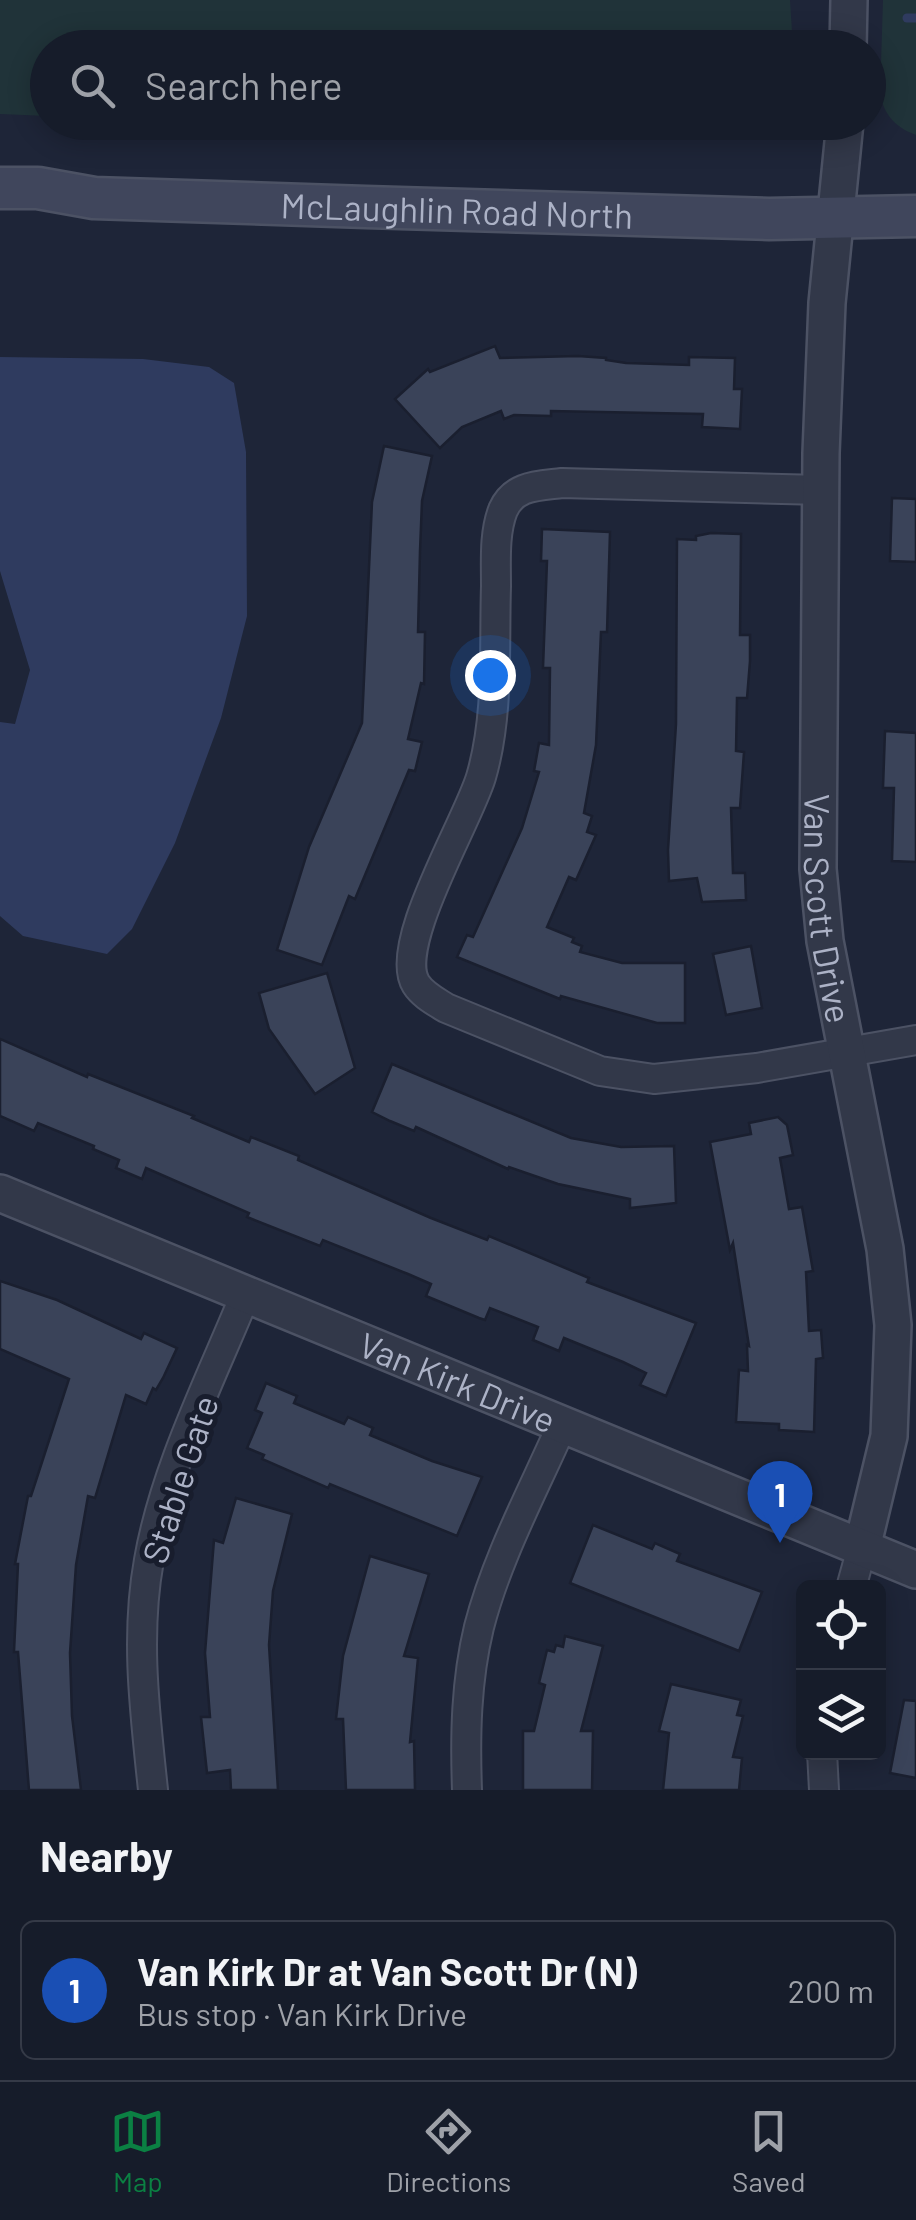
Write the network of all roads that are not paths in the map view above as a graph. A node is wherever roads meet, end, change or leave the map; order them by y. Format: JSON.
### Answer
{"nodes":[{"id":1,"x":849,"y":0,"type":"edge"},
{"id":2,"x":848,"y":30,"type":"edge"},
{"id":3,"x":843,"y":140,"type":"edge"},
{"id":4,"x":0,"y":188,"type":"edge"},
{"id":5,"x":916,"y":216,"type":"edge"},
{"id":6,"x":836,"y":218,"type":"junction"},
{"id":7,"x":822,"y":490,"type":"junction"},
{"id":8,"x":916,"y":1040,"type":"edge"},
{"id":9,"x":847,"y":1053,"type":"junction"},
{"id":10,"x":0,"y":1193,"type":"edge"},
{"id":11,"x":246,"y":1293,"type":"junction"},
{"id":12,"x":562,"y":1425,"type":"junction"},
{"id":13,"x":862,"y":1548,"type":"junction"},
{"id":14,"x":916,"y":1570,"type":"edge"},
{"id":15,"x":853,"y":1580,"type":"edge"},
{"id":16,"x":822,"y":1760,"type":"edge"},
{"id":17,"x":152,"y":1790,"type":"edge"},
{"id":18,"x":467,"y":1790,"type":"edge"},
{"id":19,"x":824,"y":1790,"type":"edge"}],
"edges":[{"from":1,"to":2,"type":"street"},
{"from":3,"to":6,"type":"street","name":"Van Scott Drive"},
{"from":4,"to":6,"type":"main road","name":"McLaughlin Road North"},
{"from":5,"to":6,"type":"main road","name":"McLaughlin Road North"},
{"from":6,"to":7,"type":"street","name":"Van Scott Drive"},
{"from":7,"to":9,"type":"street","name":"Van Scott Drive"},
{"from":7,"to":9,"type":"street"},
{"from":8,"to":9,"type":"street"},
{"from":9,"to":13,"type":"street","name":"Van Scott Drive"},
{"from":10,"to":11,"type":"street","name":"Van Kirk Drive"},
{"from":11,"to":12,"type":"street","name":"Van Kirk Drive"},
{"from":11,"to":17,"type":"street","name":"Stable Gate"},
{"from":12,"to":13,"type":"street","name":"Van Kirk Drive"},
{"from":12,"to":18,"type":"street"},
{"from":13,"to":14,"type":"street","name":"Van Kirk Drive"},
{"from":13,"to":15,"type":"street","name":"Van Scott Drive"},
{"from":16,"to":19,"type":"street"}]}
